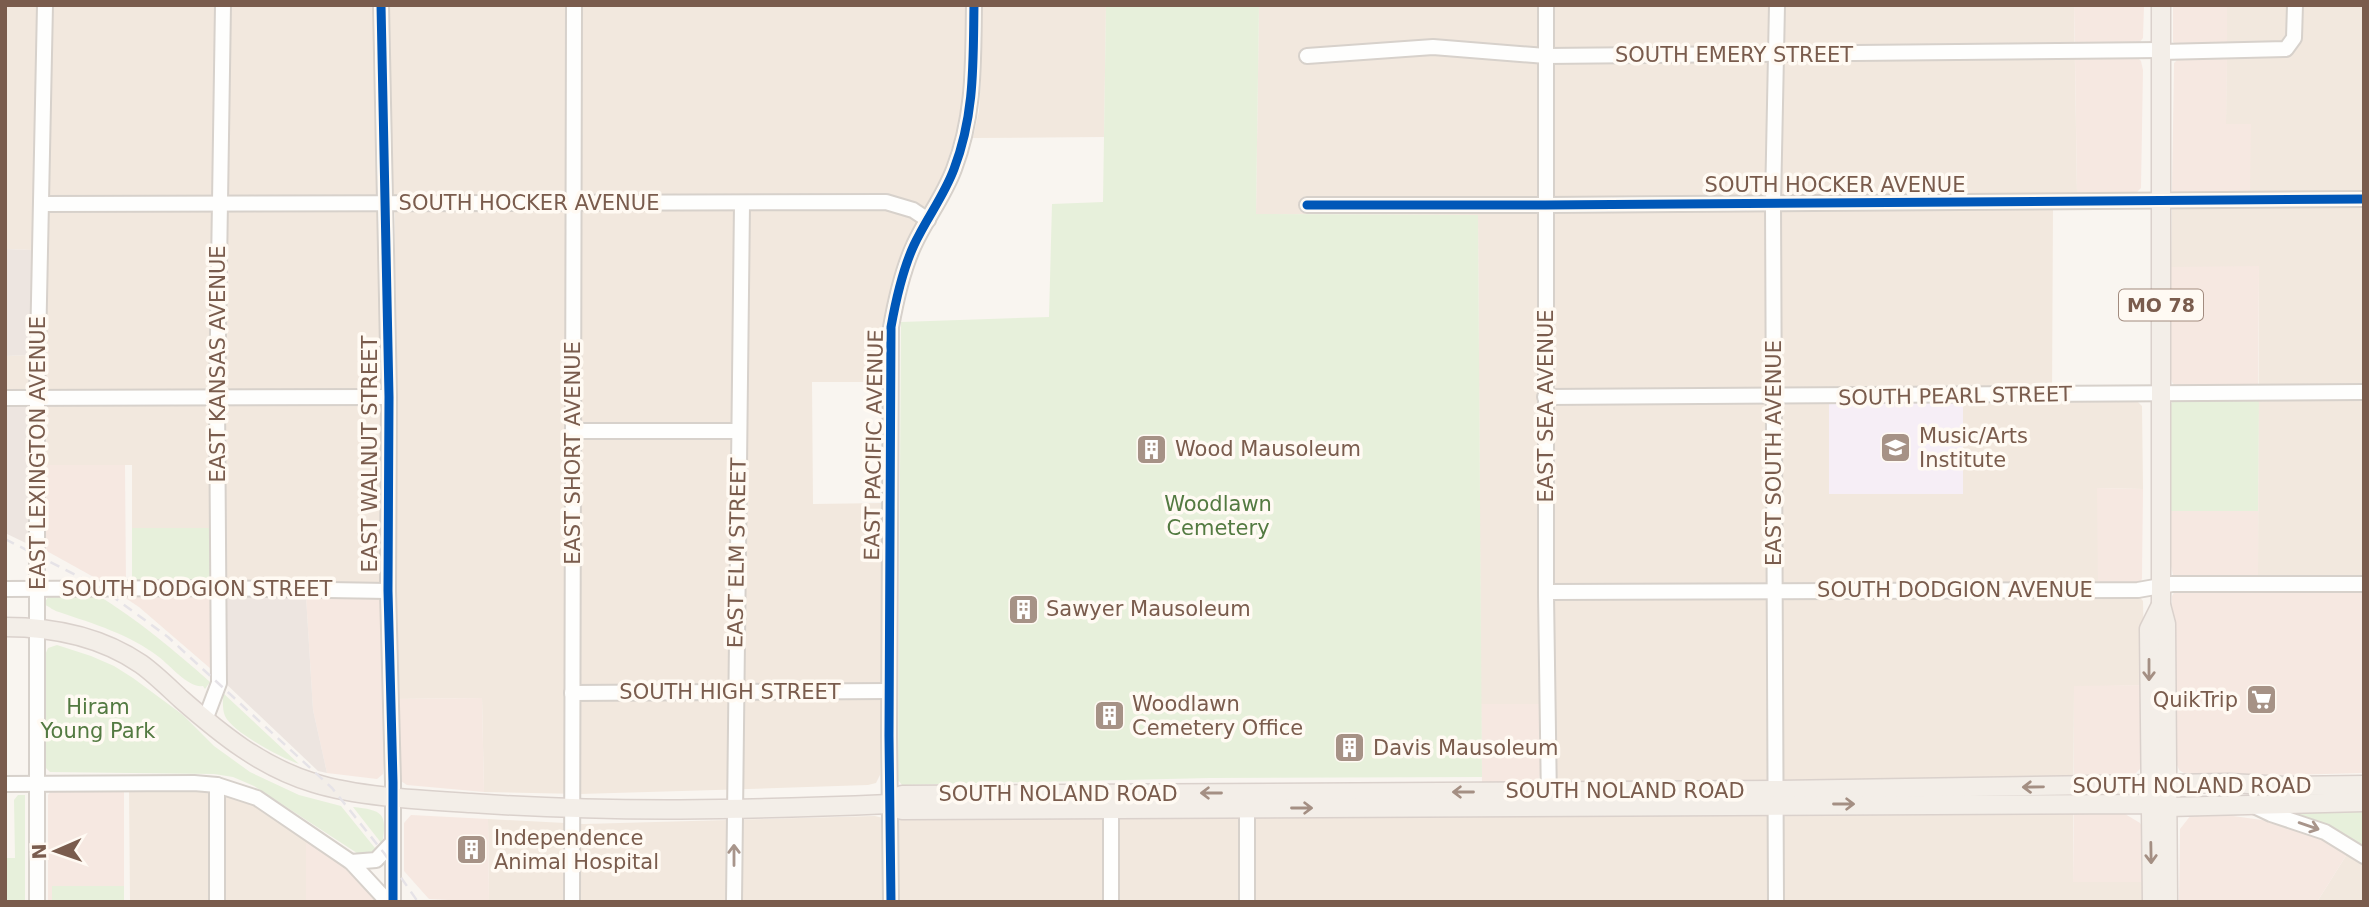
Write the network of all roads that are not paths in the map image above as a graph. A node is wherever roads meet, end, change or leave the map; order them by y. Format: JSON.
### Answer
{"nodes":[{"id":1,"x":45,"y":5,"type":"edge"},
{"id":2,"x":223,"y":5,"type":"edge"},
{"id":3,"x":381,"y":5,"type":"edge"},
{"id":4,"x":574,"y":5,"type":"edge"},
{"id":5,"x":974,"y":5,"type":"edge"},
{"id":6,"x":1546,"y":5,"type":"edge"},
{"id":7,"x":1777,"y":5,"type":"edge"},
{"id":8,"x":2161,"y":5,"type":"edge"},
{"id":9,"x":2295,"y":5,"type":"edge"},
{"id":10,"x":2161,"y":51,"type":"junction"},
{"id":11,"x":1776,"y":54,"type":"junction"},
{"id":12,"x":1307,"y":56,"type":"dead end"},
{"id":13,"x":1546,"y":56,"type":"junction"},
{"id":14,"x":2364,"y":199,"type":"edge"},
{"id":15,"x":2161,"y":200,"type":"junction"},
{"id":16,"x":386,"y":203,"type":"junction"},
{"id":17,"x":573,"y":203,"type":"junction"},
{"id":18,"x":42,"y":204,"type":"junction"},
{"id":19,"x":219,"y":204,"type":"junction"},
{"id":20,"x":743,"y":204,"type":"junction"},
{"id":21,"x":1773,"y":204,"type":"junction"},
{"id":22,"x":1307,"y":205,"type":"dead end"},
{"id":23,"x":1545,"y":205,"type":"junction"},
{"id":24,"x":928,"y":220,"type":"junction"},
{"id":25,"x":2364,"y":392,"type":"edge"},
{"id":26,"x":2161,"y":394,"type":"junction"},
{"id":27,"x":389,"y":397,"type":"junction"},
{"id":28,"x":1545,"y":397,"type":"junction"},
{"id":29,"x":1774,"y":397,"type":"junction"},
{"id":30,"x":5,"y":398,"type":"edge"},
{"id":31,"x":37,"y":398,"type":"junction"},
{"id":32,"x":217,"y":398,"type":"junction"},
{"id":33,"x":573,"y":431,"type":"junction"},
{"id":34,"x":739,"y":431,"type":"junction"},
{"id":35,"x":2364,"y":584,"type":"edge"},
{"id":36,"x":2161,"y":586,"type":"junction"},
{"id":37,"x":218,"y":588,"type":"junction"},
{"id":38,"x":5,"y":589,"type":"edge"},
{"id":39,"x":37,"y":589,"type":"junction"},
{"id":40,"x":388,"y":591,"type":"junction"},
{"id":41,"x":1774,"y":591,"type":"junction"},
{"id":42,"x":1546,"y":592,"type":"junction"},
{"id":43,"x":5,"y":627,"type":"edge"},
{"id":44,"x":36,"y":627,"type":"junction"},
{"id":45,"x":890,"y":691,"type":"junction"},
{"id":46,"x":736,"y":692,"type":"junction"},
{"id":47,"x":572,"y":693,"type":"junction"},
{"id":48,"x":205,"y":720,"type":"junction"},
{"id":49,"x":37,"y":783,"type":"junction"},
{"id":50,"x":5,"y":784,"type":"edge"},
{"id":51,"x":217,"y":785,"type":"junction"},
{"id":52,"x":2364,"y":785,"type":"edge"},
{"id":53,"x":2159,"y":786,"type":"junction"},
{"id":54,"x":393,"y":796,"type":"junction"},
{"id":55,"x":1776,"y":797,"type":"junction"},
{"id":56,"x":1549,"y":799,"type":"junction"},
{"id":57,"x":1111,"y":801,"type":"junction"},
{"id":58,"x":1247,"y":801,"type":"junction"},
{"id":59,"x":2364,"y":802,"type":"edge"},
{"id":60,"x":889,"y":804,"type":"junction"},
{"id":61,"x":2251,"y":804,"type":"junction"},
{"id":62,"x":2159,"y":805,"type":"junction"},
{"id":63,"x":735,"y":808,"type":"junction"},
{"id":64,"x":573,"y":809,"type":"junction"},
{"id":65,"x":393,"y":842,"type":"junction"},
{"id":66,"x":2364,"y":856,"type":"edge"},
{"id":67,"x":351,"y":862,"type":"junction"},
{"id":68,"x":37,"y":902,"type":"edge"},
{"id":69,"x":217,"y":902,"type":"edge"},
{"id":70,"x":390,"y":902,"type":"edge"},
{"id":71,"x":572,"y":902,"type":"edge"},
{"id":72,"x":734,"y":902,"type":"edge"},
{"id":73,"x":891,"y":902,"type":"edge"},
{"id":74,"x":1111,"y":902,"type":"edge"},
{"id":75,"x":1247,"y":902,"type":"edge"},
{"id":76,"x":1776,"y":902,"type":"edge"},
{"id":77,"x":2152,"y":902,"type":"edge"},
{"id":78,"x":2168,"y":902,"type":"edge"}],
"edges":[{"from":1,"to":18,"type":"street","name":"EAST LEXINGTON AVENUE"},
{"from":2,"to":19,"type":"street","name":"EAST KANSAS AVENUE"},
{"from":3,"to":16,"type":"street","name":"EAST WALNUT STREET"},
{"from":4,"to":17,"type":"street","name":"EAST SHORT AVENUE"},
{"from":5,"to":24,"type":"street","name":"EAST PACIFIC AVENUE"},
{"from":6,"to":13,"type":"street","name":"EAST SEA AVENUE"},
{"from":7,"to":11,"type":"street","name":"EAST SOUTH AVENUE"},
{"from":8,"to":10,"type":"main road","number":"MO 78"},
{"from":9,"to":10,"type":"street","name":"SOUTH EMERY STREET"},
{"from":10,"to":11,"type":"street","name":"SOUTH EMERY STREET"},
{"from":10,"to":15,"type":"main road","number":"MO 78"},
{"from":11,"to":13,"type":"street","name":"SOUTH EMERY STREET"},
{"from":11,"to":21,"type":"street","name":"EAST SOUTH AVENUE"},
{"from":12,"to":13,"type":"street","name":"SOUTH EMERY STREET"},
{"from":13,"to":23,"type":"street","name":"EAST SEA AVENUE"},
{"from":14,"to":15,"type":"street","name":"SOUTH HOCKER AVENUE"},
{"from":15,"to":21,"type":"street","name":"SOUTH HOCKER AVENUE"},
{"from":15,"to":26,"type":"main road","number":"MO 78"},
{"from":16,"to":17,"type":"street","name":"SOUTH HOCKER AVENUE"},
{"from":16,"to":19,"type":"street","name":"SOUTH HOCKER AVENUE"},
{"from":16,"to":27,"type":"street","name":"EAST WALNUT STREET"},
{"from":17,"to":20,"type":"street","name":"SOUTH HOCKER AVENUE"},
{"from":17,"to":33,"type":"street","name":"EAST SHORT AVENUE"},
{"from":18,"to":19,"type":"street","name":"SOUTH HOCKER AVENUE"},
{"from":18,"to":31,"type":"street","name":"EAST LEXINGTON AVENUE"},
{"from":19,"to":32,"type":"street","name":"EAST KANSAS AVENUE"},
{"from":20,"to":24,"type":"street","name":"SOUTH HOCKER AVENUE"},
{"from":20,"to":34,"type":"street","name":"EAST ELM STREET"},
{"from":21,"to":23,"type":"street","name":"SOUTH HOCKER AVENUE"},
{"from":21,"to":29,"type":"street","name":"EAST SOUTH AVENUE"},
{"from":22,"to":23,"type":"street","name":"SOUTH HOCKER AVENUE"},
{"from":23,"to":28,"type":"street","name":"EAST SEA AVENUE"},
{"from":24,"to":45,"type":"street","name":"EAST PACIFIC AVENUE"},
{"from":25,"to":26,"type":"street","name":"SOUTH PEARL STREET"},
{"from":26,"to":29,"type":"street","name":"SOUTH PEARL STREET"},
{"from":26,"to":36,"type":"main road","number":"MO 78"},
{"from":27,"to":32,"type":"street"},
{"from":27,"to":40,"type":"street","name":"EAST WALNUT STREET"},
{"from":28,"to":29,"type":"street","name":"SOUTH PEARL STREET"},
{"from":28,"to":42,"type":"street","name":"EAST SEA AVENUE"},
{"from":29,"to":41,"type":"street","name":"EAST SOUTH AVENUE"},
{"from":30,"to":31,"type":"street"},
{"from":31,"to":32,"type":"street"},
{"from":31,"to":39,"type":"street","name":"EAST LEXINGTON AVENUE"},
{"from":32,"to":37,"type":"street","name":"EAST KANSAS AVENUE"},
{"from":33,"to":34,"type":"street"},
{"from":33,"to":47,"type":"street","name":"EAST SHORT AVENUE"},
{"from":34,"to":46,"type":"street","name":"EAST ELM STREET"},
{"from":35,"to":36,"type":"street","name":"SOUTH DODGION AVENUE"},
{"from":36,"to":41,"type":"street","name":"SOUTH DODGION AVENUE"},
{"from":36,"to":53,"type":"main road","number":"MO 78"},
{"from":37,"to":39,"type":"street","name":"SOUTH DODGION STREET"},
{"from":37,"to":40,"type":"street","name":"SOUTH DODGION STREET"},
{"from":37,"to":48,"type":"street","name":"EAST KANSAS AVENUE"},
{"from":38,"to":39,"type":"street","name":"SOUTH DODGION STREET"},
{"from":39,"to":44,"type":"street","name":"EAST LEXINGTON AVENUE"},
{"from":40,"to":54,"type":"street","name":"EAST WALNUT STREET"},
{"from":41,"to":42,"type":"street","name":"SOUTH DODGION AVENUE"},
{"from":41,"to":55,"type":"street","name":"EAST SOUTH AVENUE"},
{"from":42,"to":56,"type":"street","name":"EAST SEA AVENUE"},
{"from":43,"to":44,"type":"main road","name":"SOUTH NOLAND ROAD"},
{"from":44,"to":48,"type":"main road","name":"SOUTH NOLAND ROAD"},
{"from":44,"to":49,"type":"street","name":"EAST LEXINGTON AVENUE"},
{"from":45,"to":46,"type":"street","name":"SOUTH HIGH STREET"},
{"from":45,"to":60,"type":"street","name":"EAST PACIFIC AVENUE"},
{"from":46,"to":47,"type":"street","name":"SOUTH HIGH STREET"},
{"from":46,"to":63,"type":"street","name":"EAST ELM STREET"},
{"from":47,"to":64,"type":"street","name":"EAST SHORT AVENUE"},
{"from":48,"to":54,"type":"main road","name":"SOUTH NOLAND ROAD"},
{"from":49,"to":50,"type":"street"},
{"from":49,"to":51,"type":"street"},
{"from":49,"to":68,"type":"street","name":"EAST LEXINGTON AVENUE"},
{"from":51,"to":67,"type":"street"},
{"from":51,"to":69,"type":"street"},
{"from":52,"to":53,"type":"main road","name":"SOUTH NOLAND ROAD"},
{"from":53,"to":55,"type":"main road","name":"SOUTH NOLAND ROAD","one_way":true},
{"from":53,"to":62,"type":"main road","number":"MO 78"},
{"from":54,"to":64,"type":"main road","name":"SOUTH NOLAND ROAD"},
{"from":54,"to":65,"type":"street","name":"EAST WALNUT STREET"},
{"from":55,"to":56,"type":"main road","name":"SOUTH NOLAND ROAD"},
{"from":55,"to":62,"type":"main road","name":"SOUTH NOLAND ROAD","one_way":true},
{"from":55,"to":76,"type":"street","name":"EAST SOUTH AVENUE"},
{"from":56,"to":58,"type":"main road","name":"SOUTH NOLAND ROAD"},
{"from":57,"to":58,"type":"main road","name":"SOUTH NOLAND ROAD"},
{"from":57,"to":60,"type":"main road","name":"SOUTH NOLAND ROAD"},
{"from":57,"to":74,"type":"street"},
{"from":58,"to":75,"type":"street"},
{"from":59,"to":61,"type":"main road","name":"SOUTH NOLAND ROAD"},
{"from":60,"to":63,"type":"main road","name":"SOUTH NOLAND ROAD"},
{"from":60,"to":73,"type":"street","name":"EAST PACIFIC AVENUE"},
{"from":61,"to":62,"type":"main road","name":"SOUTH NOLAND ROAD"},
{"from":61,"to":66,"type":"street","one_way":true},
{"from":62,"to":77,"type":"main road","number":"MO 78","one_way":true},
{"from":62,"to":78,"type":"main road","number":"MO 78"},
{"from":63,"to":64,"type":"main road","name":"SOUTH NOLAND ROAD"},
{"from":72,"to":63,"type":"street","name":"EAST ELM STREET","one_way":true},
{"from":64,"to":71,"type":"street","name":"EAST SHORT AVENUE"},
{"from":65,"to":67,"type":"street"},
{"from":65,"to":70,"type":"street","name":"EAST WALNUT STREET"},
{"from":67,"to":70,"type":"street"}]}
